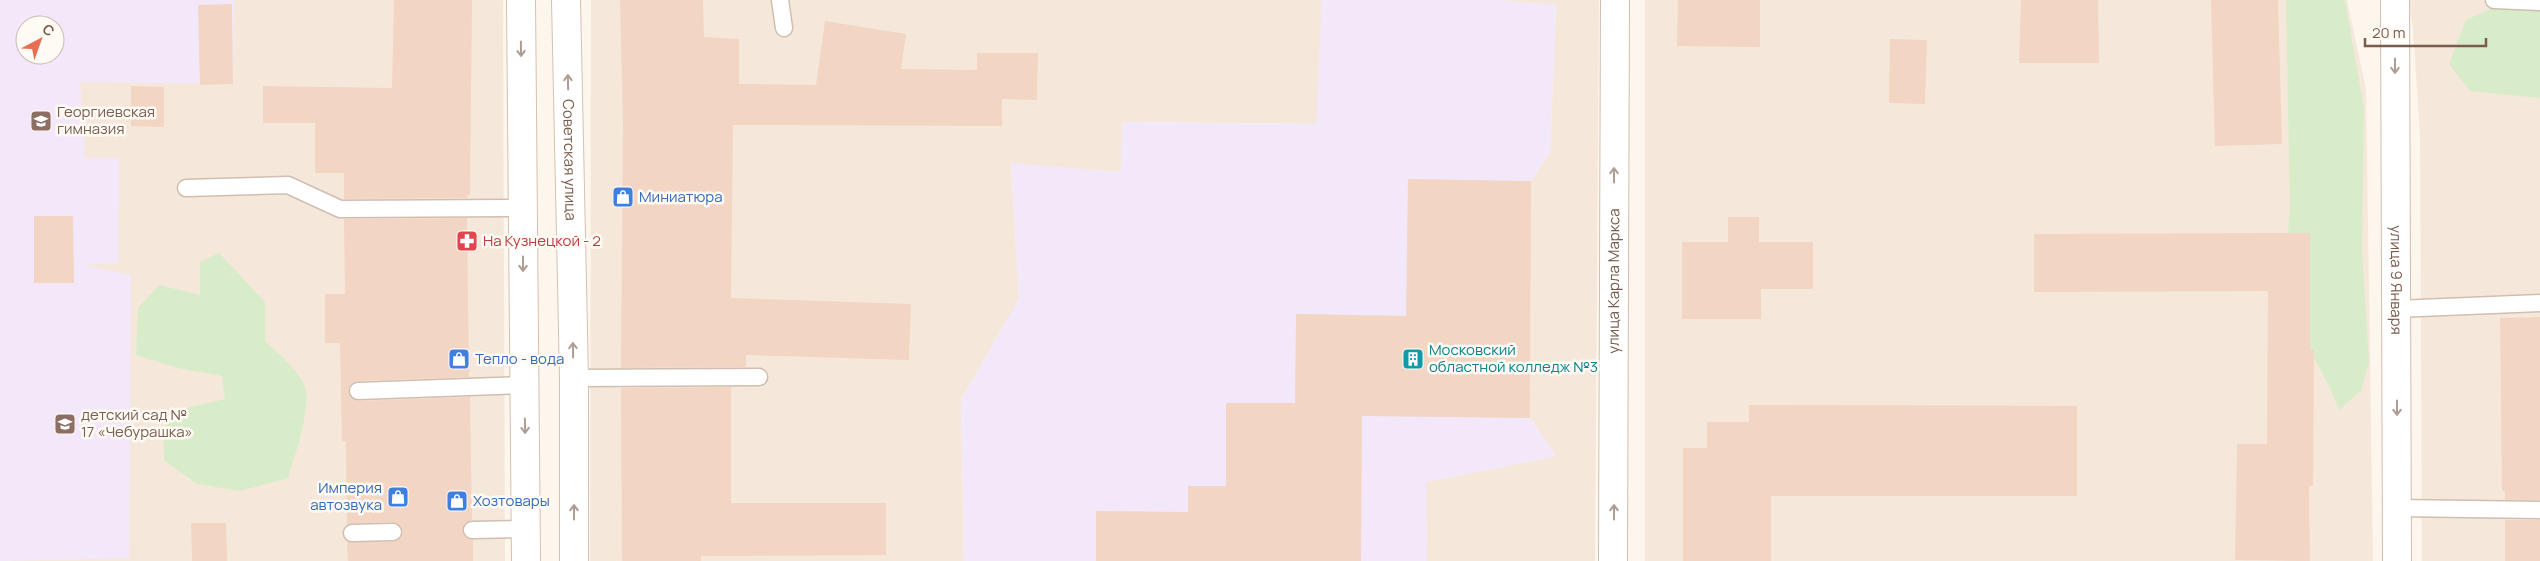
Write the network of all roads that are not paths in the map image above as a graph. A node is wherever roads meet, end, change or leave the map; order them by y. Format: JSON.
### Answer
{"nodes":[{"id":1,"x":521,"y":0,"type":"edge"},
{"id":2,"x":566,"y":0,"type":"edge"},
{"id":3,"x":780,"y":0,"type":"edge"},
{"id":4,"x":1615,"y":0,"type":"edge"},
{"id":5,"x":2395,"y":0,"type":"edge"},
{"id":6,"x":2494,"y":0,"type":"edge"},
{"id":7,"x":2522,"y":1,"type":"edge"},
{"id":8,"x":2540,"y":2,"type":"edge"},
{"id":9,"x":784,"y":28,"type":"dead end"},
{"id":10,"x":186,"y":188,"type":"dead end"},
{"id":11,"x":523,"y":208,"type":"junction"},
{"id":12,"x":2540,"y":303,"type":"edge"},
{"id":13,"x":2396,"y":309,"type":"junction"},
{"id":14,"x":759,"y":377,"type":"dead end"},
{"id":15,"x":574,"y":378,"type":"junction"},
{"id":16,"x":524,"y":385,"type":"junction"},
{"id":17,"x":358,"y":390,"type":"dead end"},
{"id":18,"x":2397,"y":508,"type":"junction"},
{"id":19,"x":2540,"y":510,"type":"edge"},
{"id":20,"x":526,"y":529,"type":"junction"},
{"id":21,"x":472,"y":530,"type":"dead end"},
{"id":22,"x":393,"y":532,"type":"dead end"},
{"id":23,"x":352,"y":533,"type":"dead end"},
{"id":24,"x":526,"y":561,"type":"edge"},
{"id":25,"x":574,"y":561,"type":"edge"},
{"id":26,"x":1614,"y":561,"type":"edge"},
{"id":27,"x":2397,"y":561,"type":"edge"}],
"edges":[{"from":1,"to":11,"type":"main road","one_way":true},
{"from":15,"to":2,"type":"main road","name":"Советская улица","one_way":true},
{"from":3,"to":9,"type":"lane"},
{"from":26,"to":4,"type":"main road","name":"улица Карла Маркса","one_way":true},
{"from":5,"to":13,"type":"main road","name":"улица 9 Января","one_way":true},
{"from":6,"to":7,"type":"lane"},
{"from":7,"to":8,"type":"lane"},
{"from":10,"to":11,"type":"lane"},
{"from":11,"to":16,"type":"main road","one_way":true},
{"from":12,"to":13,"type":"lane"},
{"from":13,"to":18,"type":"main road","name":"улица 9 Января","one_way":true},
{"from":14,"to":15,"type":"lane"},
{"from":25,"to":15,"type":"main road","name":"Советская улица","one_way":true},
{"from":16,"to":17,"type":"lane"},
{"from":16,"to":20,"type":"main road","one_way":true},
{"from":18,"to":19,"type":"lane"},
{"from":18,"to":27,"type":"main road","name":"улица 9 Января"},
{"from":20,"to":21,"type":"lane"},
{"from":20,"to":24,"type":"main road"},
{"from":22,"to":23,"type":"lane"}]}
